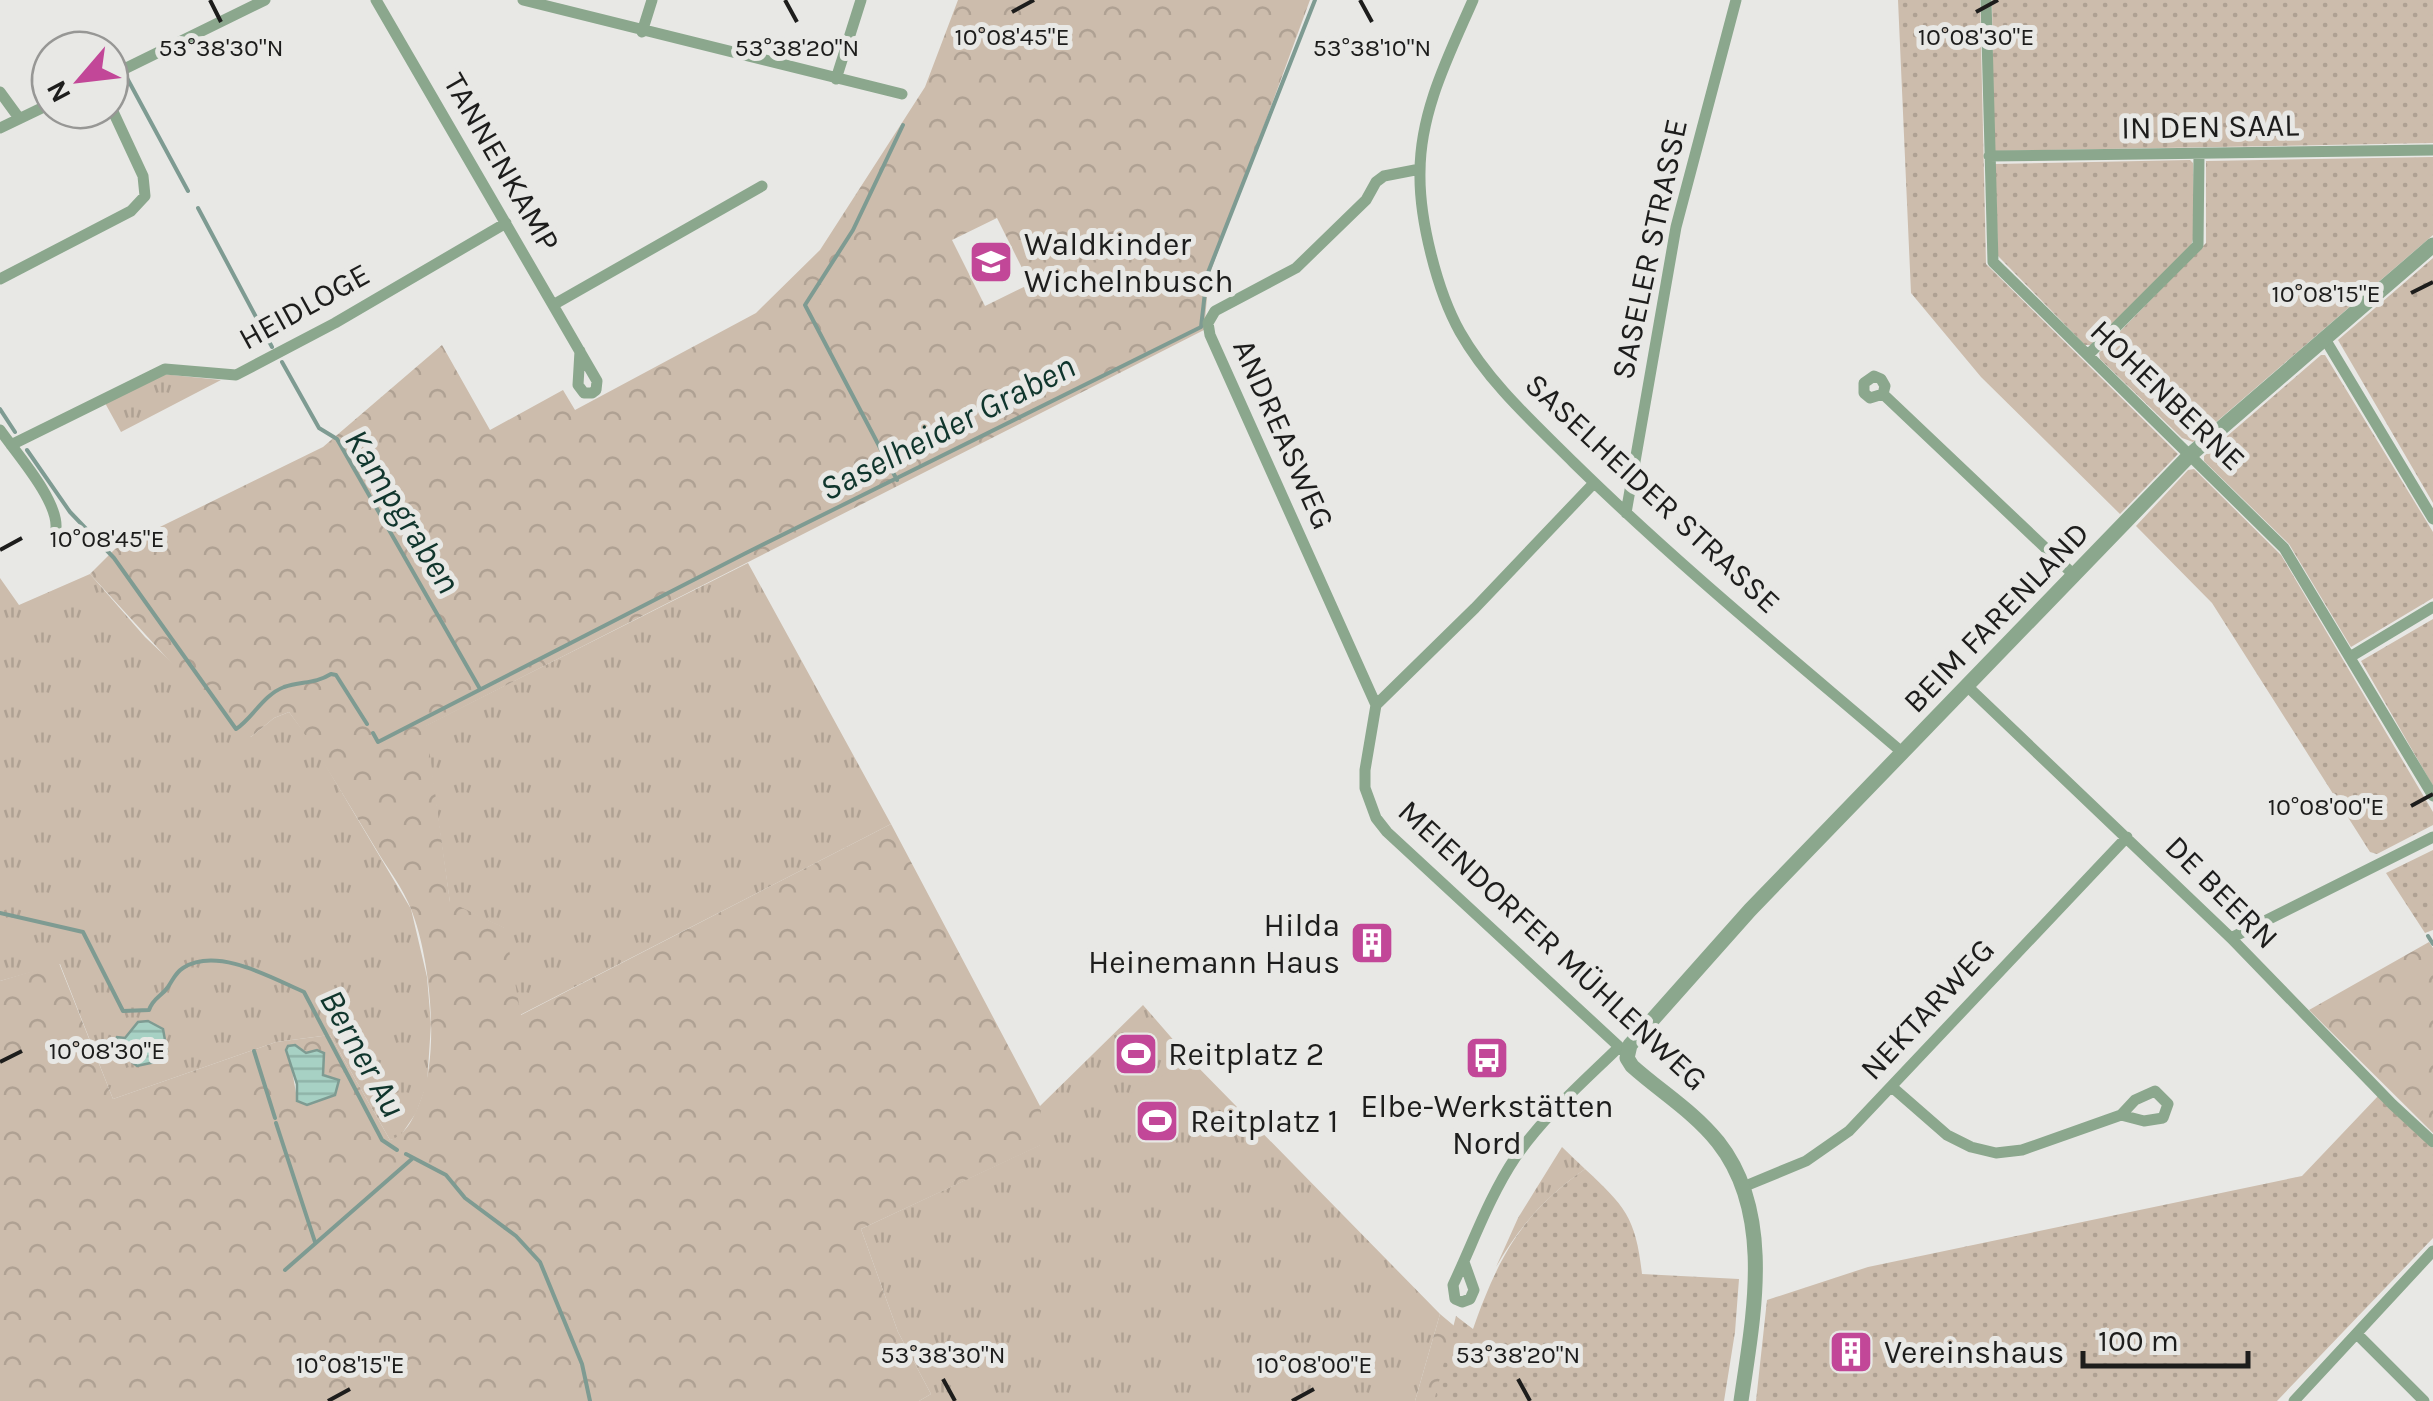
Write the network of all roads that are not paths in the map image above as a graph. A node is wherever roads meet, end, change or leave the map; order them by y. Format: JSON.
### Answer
{"nodes":[{"id":1,"x":265,"y":0,"type":"edge"},
{"id":2,"x":376,"y":0,"type":"edge"},
{"id":3,"x":524,"y":0,"type":"edge"},
{"id":4,"x":652,"y":0,"type":"edge"},
{"id":5,"x":861,"y":0,"type":"edge"},
{"id":6,"x":1473,"y":0,"type":"edge"},
{"id":7,"x":1736,"y":0,"type":"edge"},
{"id":8,"x":1986,"y":0,"type":"edge"},
{"id":9,"x":642,"y":32,"type":"junction"},
{"id":10,"x":130,"y":66,"type":"edge"},
{"id":11,"x":836,"y":79,"type":"junction"},
{"id":12,"x":0,"y":92,"type":"edge"},
{"id":13,"x":902,"y":94,"type":"dead end"},
{"id":14,"x":30,"y":113,"type":"edge"},
{"id":15,"x":19,"y":118,"type":"junction"},
{"id":16,"x":0,"y":128,"type":"edge"},
{"id":17,"x":122,"y":130,"type":"edge"},
{"id":18,"x":2433,"y":150,"type":"edge"},
{"id":19,"x":2199,"y":154,"type":"junction"},
{"id":20,"x":1989,"y":156,"type":"junction"},
{"id":21,"x":1420,"y":169,"type":"junction"},
{"id":22,"x":762,"y":186,"type":"dead end"},
{"id":23,"x":506,"y":223,"type":"junction"},
{"id":24,"x":2433,"y":244,"type":"edge"},
{"id":25,"x":0,"y":279,"type":"edge"},
{"id":26,"x":553,"y":305,"type":"junction"},
{"id":27,"x":2326,"y":339,"type":"junction"},
{"id":28,"x":580,"y":351,"type":"dead end"},
{"id":29,"x":2088,"y":355,"type":"junction"},
{"id":30,"x":1883,"y":394,"type":"dead end"},
{"id":31,"x":0,"y":430,"type":"edge"},
{"id":32,"x":11,"y":445,"type":"junction"},
{"id":33,"x":2190,"y":456,"type":"junction"},
{"id":34,"x":1594,"y":482,"type":"junction"},
{"id":35,"x":1626,"y":512,"type":"junction"},
{"id":36,"x":2433,"y":519,"type":"edge"},
{"id":37,"x":56,"y":528,"type":"dead end"},
{"id":38,"x":2074,"y":576,"type":"junction"},
{"id":39,"x":2433,"y":606,"type":"edge"},
{"id":40,"x":2350,"y":656,"type":"junction"},
{"id":41,"x":1967,"y":686,"type":"junction"},
{"id":42,"x":1376,"y":704,"type":"junction"},
{"id":43,"x":1903,"y":753,"type":"junction"},
{"id":44,"x":2433,"y":796,"type":"edge"},
{"id":45,"x":2127,"y":837,"type":"junction"},
{"id":46,"x":2433,"y":837,"type":"edge"},
{"id":47,"x":2231,"y":938,"type":"junction"},
{"id":48,"x":1622,"y":1051,"type":"junction"},
{"id":49,"x":1892,"y":1087,"type":"junction"},
{"id":50,"x":2121,"y":1115,"type":"dead end"},
{"id":51,"x":2433,"y":1142,"type":"edge"},
{"id":52,"x":1743,"y":1187,"type":"junction"},
{"id":53,"x":2433,"y":1251,"type":"edge"},
{"id":54,"x":1464,"y":1262,"type":"dead end"},
{"id":55,"x":2357,"y":1334,"type":"junction"},
{"id":56,"x":1741,"y":1401,"type":"edge"},
{"id":57,"x":2294,"y":1401,"type":"edge"},
{"id":58,"x":2424,"y":1401,"type":"edge"}],
"edges":[{"from":1,"to":10,"type":"street"},
{"from":2,"to":23,"type":"street","name":"TANNENKAMP"},
{"from":3,"to":9,"type":"street"},
{"from":4,"to":9,"type":"street"},
{"from":5,"to":11,"type":"street"},
{"from":6,"to":21,"type":"street","name":"SASELHEIDER STRASSE"},
{"from":7,"to":35,"type":"street","name":"SASELER STRASSE"},
{"from":8,"to":20,"type":"street","name":"HOHENBERNE"},
{"from":9,"to":11,"type":"street"},
{"from":11,"to":13,"type":"street"},
{"from":12,"to":15,"type":"street"},
{"from":14,"to":15,"type":"street"},
{"from":15,"to":16,"type":"street"},
{"from":17,"to":25,"type":"street"},
{"from":18,"to":19,"type":"street","name":"IN DEN SAAL"},
{"from":19,"to":20,"type":"street","name":"IN DEN SAAL"},
{"from":19,"to":29,"type":"street"},
{"from":20,"to":29,"type":"street","name":"HOHENBERNE"},
{"from":21,"to":34,"type":"street","name":"SASELHEIDER STRASSE"},
{"from":21,"to":42,"type":"street","name":"ANDREASWEG"},
{"from":22,"to":26,"type":"street"},
{"from":23,"to":26,"type":"street","name":"TANNENKAMP"},
{"from":23,"to":32,"type":"street","name":"HEIDLOGE"},
{"from":24,"to":27,"type":"street","name":"BEIM FARENLAND"},
{"from":26,"to":28,"type":"street","name":"TANNENKAMP"},
{"from":27,"to":33,"type":"street","name":"BEIM FARENLAND"},
{"from":27,"to":36,"type":"street"},
{"from":29,"to":33,"type":"street","name":"HOHENBERNE"},
{"from":30,"to":38,"type":"street"},
{"from":31,"to":32,"type":"street"},
{"from":32,"to":37,"type":"street"},
{"from":33,"to":38,"type":"street","name":"BEIM FARENLAND"},
{"from":33,"to":40,"type":"street","name":"HOHENBERNE"},
{"from":34,"to":35,"type":"street","name":"SASELHEIDER STRASSE"},
{"from":34,"to":42,"type":"street"},
{"from":35,"to":43,"type":"street","name":"SASELHEIDER STRASSE"},
{"from":38,"to":41,"type":"street","name":"BEIM FARENLAND"},
{"from":39,"to":40,"type":"street"},
{"from":40,"to":44,"type":"street","name":"HOHENBERNE"},
{"from":41,"to":43,"type":"street","name":"BEIM FARENLAND"},
{"from":41,"to":45,"type":"street","name":"DE BEERN"},
{"from":42,"to":48,"type":"street","name":"MEIENDORFER MÜHLENWEG"},
{"from":43,"to":48,"type":"street","name":"BEIM FARENLAND"},
{"from":45,"to":47,"type":"street","name":"DE BEERN"},
{"from":45,"to":49,"type":"street","name":"NEKTARWEG"},
{"from":46,"to":47,"type":"street"},
{"from":47,"to":51,"type":"street","name":"DE BEERN"},
{"from":48,"to":52,"type":"street","name":"MEIENDORFER MÜHLENWEG"},
{"from":48,"to":54,"type":"street"},
{"from":49,"to":50,"type":"street"},
{"from":49,"to":52,"type":"street","name":"NEKTARWEG"},
{"from":52,"to":56,"type":"street","name":"MEIENDORFER MÜHLENWEG"},
{"from":53,"to":55,"type":"street"},
{"from":55,"to":57,"type":"street"},
{"from":55,"to":58,"type":"street"}]}
